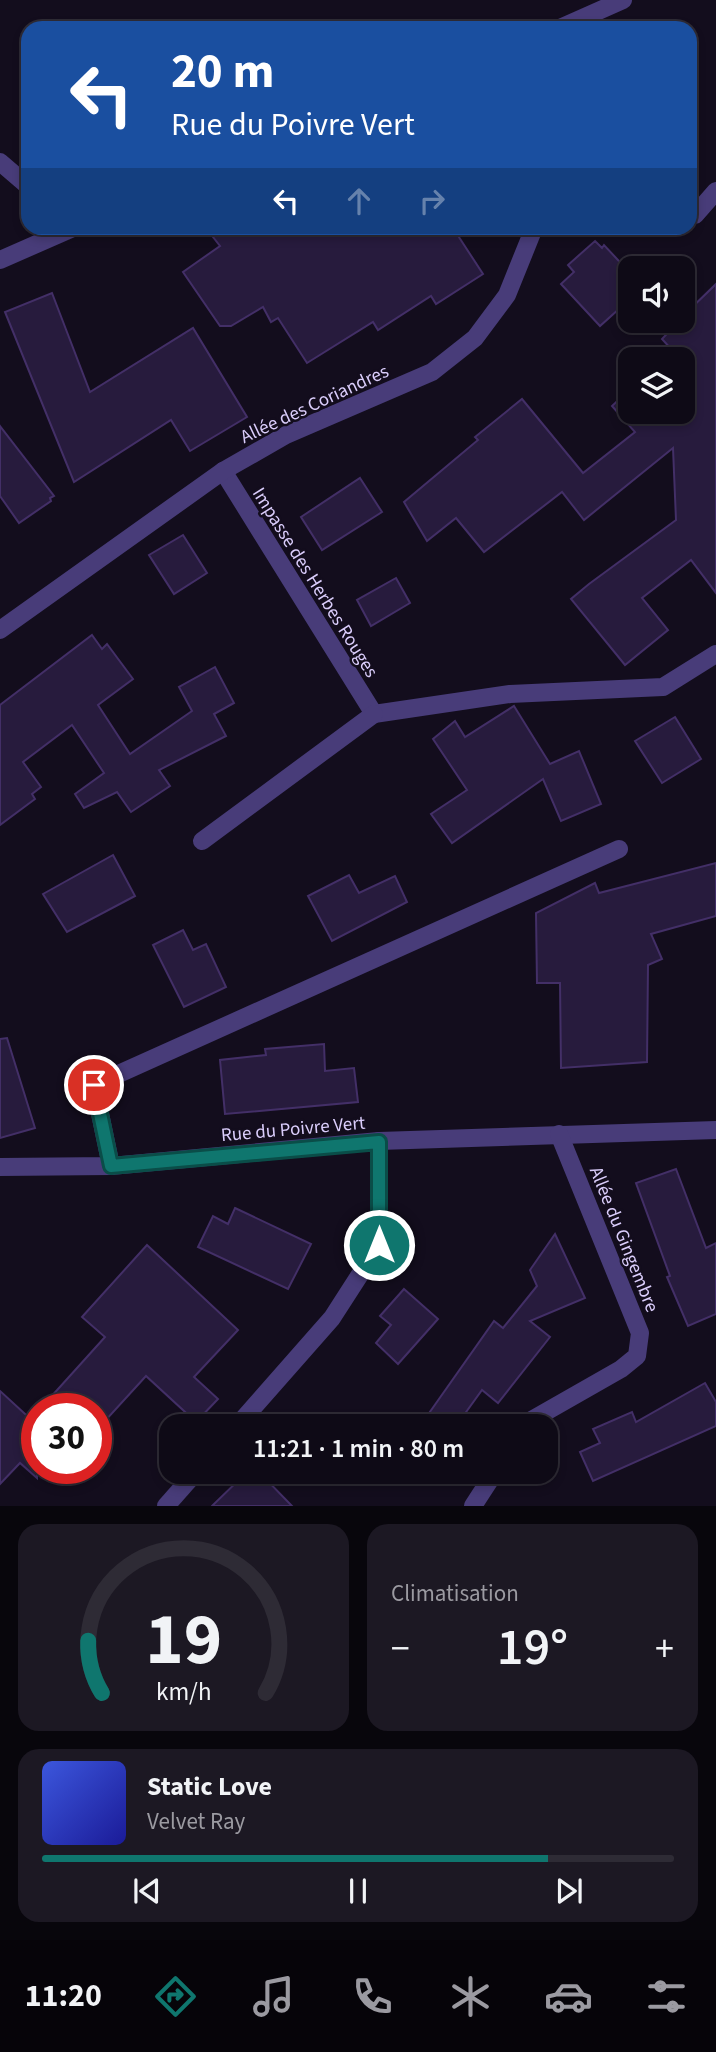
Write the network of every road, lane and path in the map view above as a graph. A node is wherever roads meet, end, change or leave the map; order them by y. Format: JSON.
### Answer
{"nodes":[{"id":1,"x":623,"y":0,"type":"edge"},
{"id":2,"x":576,"y":21,"type":"edge"},
{"id":3,"x":0,"y":162,"type":"edge"},
{"id":4,"x":21,"y":181,"type":"edge"},
{"id":5,"x":716,"y":191,"type":"edge"},
{"id":6,"x":697,"y":213,"type":"edge"},
{"id":7,"x":57,"y":235,"type":"edge"},
{"id":8,"x":531,"y":235,"type":"edge"},
{"id":9,"x":0,"y":260,"type":"edge"},
{"id":10,"x":223,"y":471,"type":"junction"},
{"id":11,"x":0,"y":630,"type":"edge"},
{"id":12,"x":716,"y":654,"type":"edge"},
{"id":13,"x":374,"y":715,"type":"junction"},
{"id":14,"x":202,"y":841,"type":"dead end"},
{"id":15,"x":619,"y":849,"type":"dead end"},
{"id":16,"x":716,"y":1130,"type":"edge"},
{"id":17,"x":559,"y":1134,"type":"junction"},
{"id":18,"x":379,"y":1142,"type":"junction"},
{"id":19,"x":111,"y":1166,"type":"junction"},
{"id":20,"x":0,"y":1167,"type":"edge"},
{"id":21,"x":248,"y":1414,"type":"edge"},
{"id":22,"x":542,"y":1414,"type":"edge"},
{"id":23,"x":185,"y":1484,"type":"edge"},
{"id":24,"x":487,"y":1484,"type":"edge"},
{"id":25,"x":166,"y":1506,"type":"edge"},
{"id":26,"x":472,"y":1506,"type":"edge"}],
"edges":[{"from":1,"to":2,"type":"street"},
{"from":3,"to":4,"type":"street"},
{"from":5,"to":6,"type":"street"},
{"from":7,"to":9,"type":"street"},
{"from":8,"to":10,"type":"street","name":"Allée des Coriandres"},
{"from":10,"to":11,"type":"street","name":"Allée des Coriandres"},
{"from":10,"to":13,"type":"street","name":"Impasse des Herbes Rouges"},
{"from":12,"to":13,"type":"street"},
{"from":13,"to":14,"type":"street"},
{"from":15,"to":19,"type":"street"},
{"from":16,"to":17,"type":"street","name":"Rue du Poivre Vert"},
{"from":17,"to":18,"type":"street","name":"Rue du Poivre Vert"},
{"from":17,"to":22,"type":"street","name":"Allée du Gingembre"},
{"from":18,"to":19,"type":"street","name":"Rue du Poivre Vert"},
{"from":18,"to":21,"type":"street"},
{"from":19,"to":20,"type":"street","name":"Rue du Poivre Vert"},
{"from":23,"to":25,"type":"street"},
{"from":24,"to":26,"type":"street"}]}
